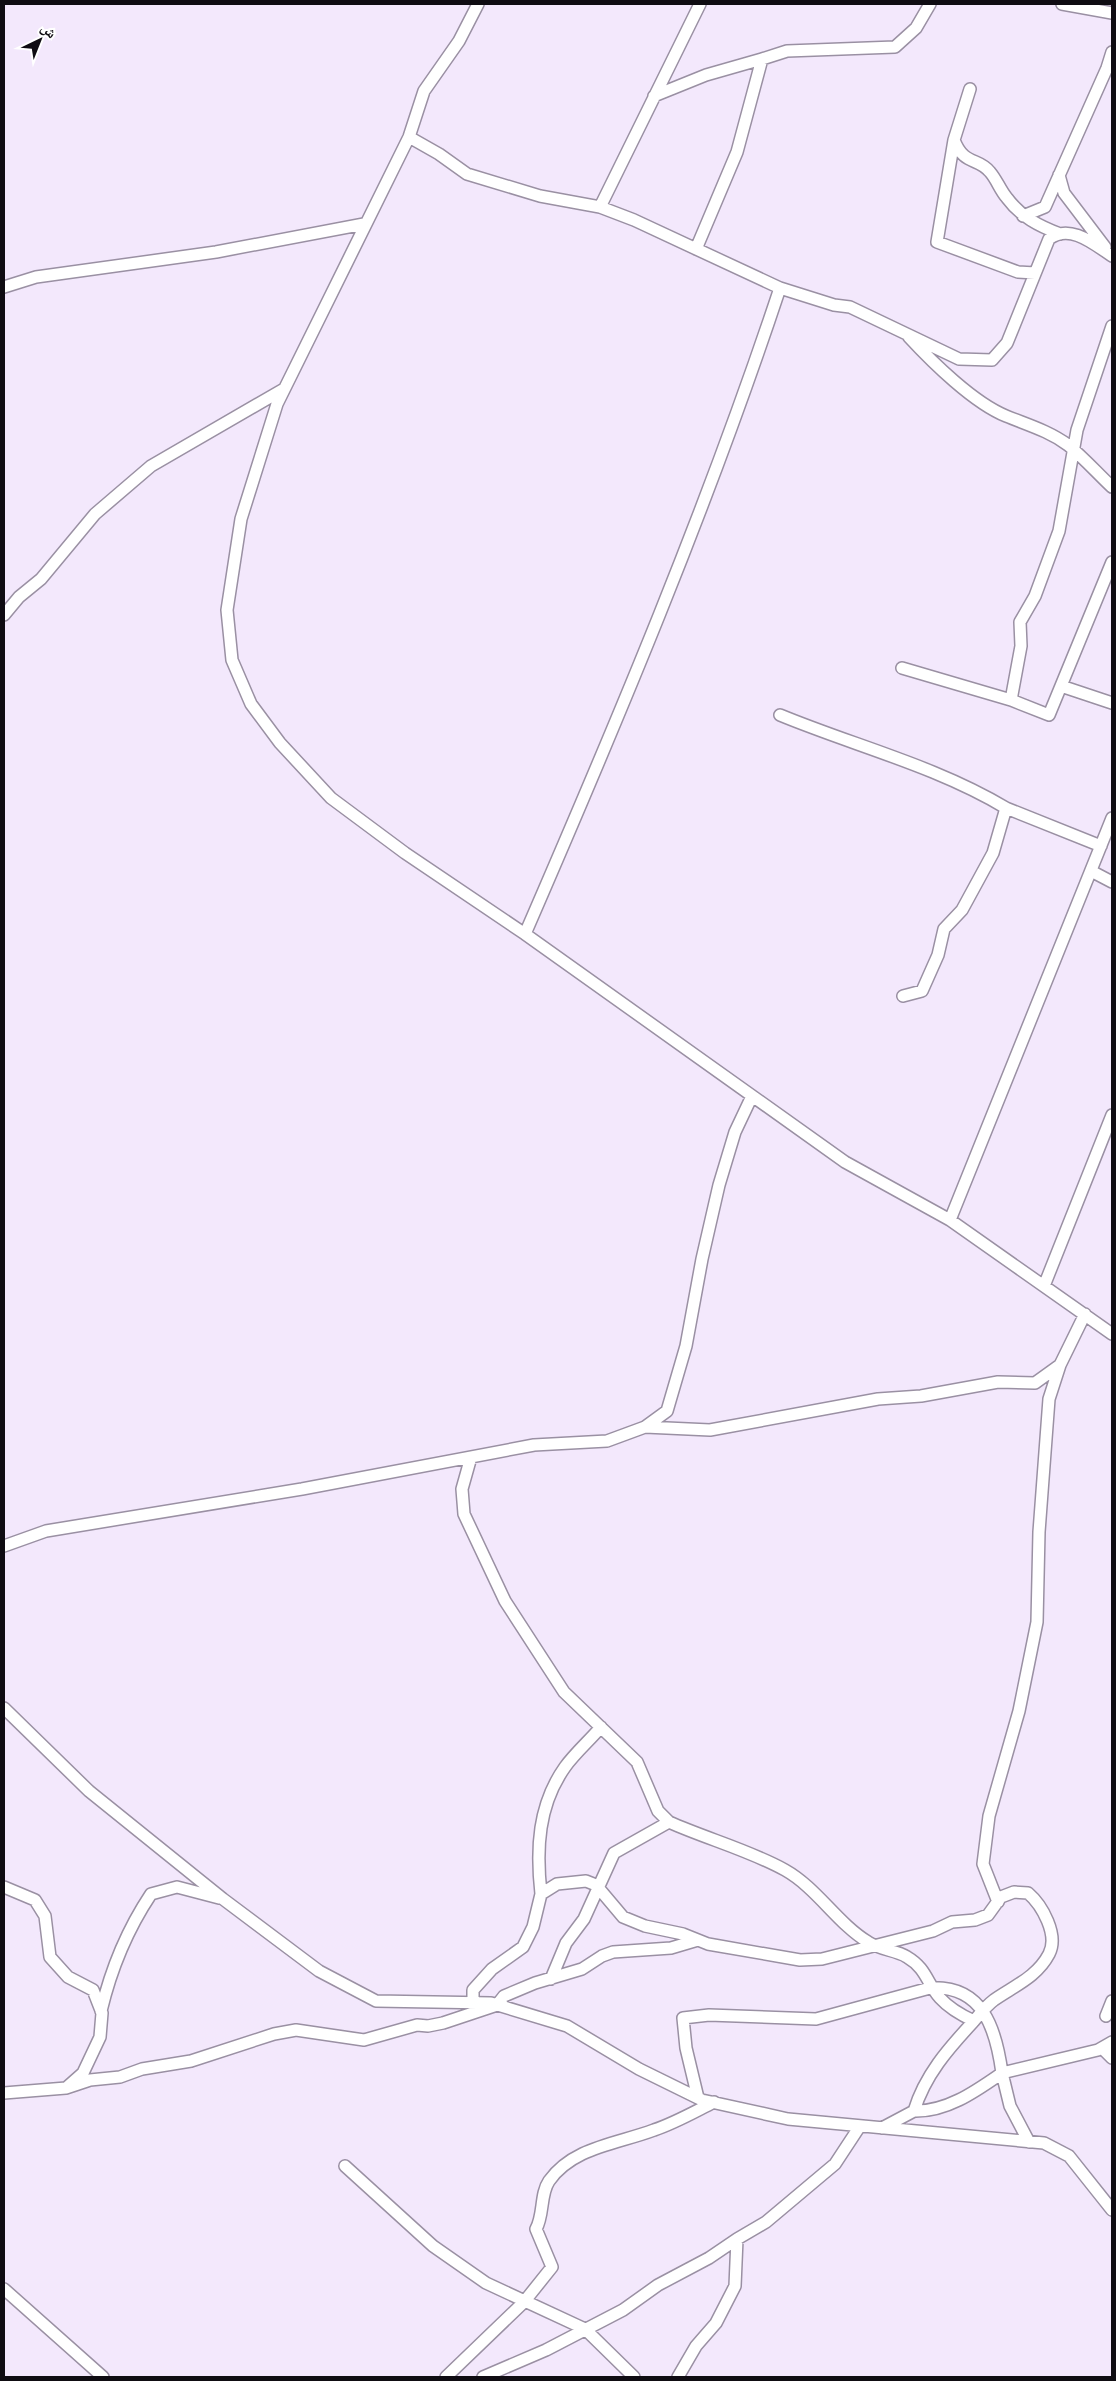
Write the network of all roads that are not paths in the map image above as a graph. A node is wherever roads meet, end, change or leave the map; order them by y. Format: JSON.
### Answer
{"nodes":[{"id":1,"x":478,"y":4,"type":"edge"},
{"id":2,"x":700,"y":4,"type":"edge"},
{"id":3,"x":930,"y":4,"type":"edge"},
{"id":4,"x":1062,"y":4,"type":"edge"},
{"id":5,"x":1112,"y":13,"type":"edge"},
{"id":6,"x":1112,"y":52,"type":"edge"},
{"id":7,"x":762,"y":59,"type":"junction"},
{"id":8,"x":1110,"y":67,"type":"edge"},
{"id":9,"x":970,"y":89,"type":"dead end"},
{"id":10,"x":654,"y":96,"type":"junction"},
{"id":11,"x":409,"y":137,"type":"junction"},
{"id":12,"x":954,"y":140,"type":"junction"},
{"id":13,"x":1059,"y":175,"type":"junction"},
{"id":14,"x":600,"y":207,"type":"junction"},
{"id":15,"x":1023,"y":216,"type":"junction"},
{"id":16,"x":364,"y":224,"type":"junction"},
{"id":17,"x":1060,"y":234,"type":"junction"},
{"id":18,"x":696,"y":249,"type":"junction"},
{"id":19,"x":1112,"y":256,"type":"edge"},
{"id":20,"x":1035,"y":273,"type":"junction"},
{"id":21,"x":4,"y":287,"type":"edge"},
{"id":22,"x":780,"y":288,"type":"junction"},
{"id":23,"x":1112,"y":326,"type":"edge"},
{"id":24,"x":904,"y":332,"type":"junction"},
{"id":25,"x":284,"y":389,"type":"junction"},
{"id":26,"x":1074,"y":451,"type":"junction"},
{"id":27,"x":1112,"y":488,"type":"edge"},
{"id":28,"x":1112,"y":562,"type":"edge"},
{"id":29,"x":4,"y":615,"type":"edge"},
{"id":30,"x":902,"y":668,"type":"dead end"},
{"id":31,"x":1061,"y":686,"type":"junction"},
{"id":32,"x":1011,"y":700,"type":"junction"},
{"id":33,"x":1112,"y":702,"type":"edge"},
{"id":34,"x":780,"y":715,"type":"dead end"},
{"id":35,"x":1006,"y":808,"type":"junction"},
{"id":36,"x":1112,"y":818,"type":"edge"},
{"id":37,"x":1101,"y":846,"type":"junction"},
{"id":38,"x":1091,"y":871,"type":"junction"},
{"id":39,"x":1112,"y":882,"type":"edge"},
{"id":40,"x":525,"y":934,"type":"junction"},
{"id":41,"x":902,"y":996,"type":"dead end"},
{"id":42,"x":752,"y":1096,"type":"junction"},
{"id":43,"x":1112,"y":1115,"type":"edge"},
{"id":44,"x":950,"y":1220,"type":"junction"},
{"id":45,"x":1044,"y":1286,"type":"junction"},
{"id":46,"x":1085,"y":1314,"type":"junction"},
{"id":47,"x":1112,"y":1334,"type":"edge"},
{"id":48,"x":1060,"y":1365,"type":"junction"},
{"id":49,"x":646,"y":1427,"type":"junction"},
{"id":50,"x":471,"y":1457,"type":"junction"},
{"id":51,"x":4,"y":1546,"type":"edge"},
{"id":52,"x":4,"y":1708,"type":"edge"},
{"id":53,"x":602,"y":1727,"type":"junction"},
{"id":54,"x":669,"y":1822,"type":"junction"},
{"id":55,"x":4,"y":1887,"type":"edge"},
{"id":56,"x":598,"y":1888,"type":"junction"},
{"id":57,"x":541,"y":1894,"type":"junction"},
{"id":58,"x":222,"y":1899,"type":"junction"},
{"id":59,"x":998,"y":1902,"type":"junction"},
{"id":60,"x":698,"y":1940,"type":"junction"},
{"id":61,"x":876,"y":1946,"type":"junction"},
{"id":62,"x":551,"y":1979,"type":"junction"},
{"id":63,"x":932,"y":1988,"type":"junction"},
{"id":64,"x":1112,"y":2001,"type":"edge"},
{"id":65,"x":473,"y":2003,"type":"junction"},
{"id":66,"x":497,"y":2005,"type":"junction"},
{"id":67,"x":100,"y":2010,"type":"junction"},
{"id":68,"x":984,"y":2010,"type":"junction"},
{"id":69,"x":1106,"y":2016,"type":"dead end"},
{"id":70,"x":974,"y":2021,"type":"junction"},
{"id":71,"x":1107,"y":2044,"type":"edge"},
{"id":72,"x":1112,"y":2058,"type":"edge"},
{"id":73,"x":1002,"y":2073,"type":"junction"},
{"id":74,"x":66,"y":2088,"type":"junction"},
{"id":75,"x":4,"y":2093,"type":"edge"},
{"id":76,"x":698,"y":2098,"type":"junction"},
{"id":77,"x":714,"y":2102,"type":"junction"},
{"id":78,"x":914,"y":2111,"type":"junction"},
{"id":79,"x":860,"y":2126,"type":"junction"},
{"id":80,"x":882,"y":2128,"type":"junction"},
{"id":81,"x":1029,"y":2142,"type":"junction"},
{"id":82,"x":345,"y":2166,"type":"dead end"},
{"id":83,"x":1112,"y":2210,"type":"edge"},
{"id":84,"x":737,"y":2238,"type":"junction"},
{"id":85,"x":4,"y":2289,"type":"edge"},
{"id":86,"x":524,"y":2302,"type":"junction"},
{"id":87,"x":585,"y":2329,"type":"junction"},
{"id":88,"x":103,"y":2377,"type":"edge"},
{"id":89,"x":446,"y":2377,"type":"edge"},
{"id":90,"x":483,"y":2377,"type":"edge"},
{"id":91,"x":634,"y":2377,"type":"edge"},
{"id":92,"x":678,"y":2377,"type":"edge"}],
"edges":[{"from":1,"to":11,"type":"street"},
{"from":2,"to":10,"type":"street"},
{"from":3,"to":7,"type":"street"},
{"from":4,"to":5,"type":"street"},
{"from":6,"to":8,"type":"street"},
{"from":7,"to":10,"type":"street"},
{"from":7,"to":18,"type":"street"},
{"from":8,"to":13,"type":"street"},
{"from":9,"to":12,"type":"street"},
{"from":10,"to":14,"type":"street"},
{"from":11,"to":14,"type":"street"},
{"from":11,"to":16,"type":"street"},
{"from":12,"to":15,"type":"street"},
{"from":12,"to":20,"type":"street"},
{"from":13,"to":15,"type":"street"},
{"from":13,"to":19,"type":"street"},
{"from":14,"to":18,"type":"street"},
{"from":15,"to":17,"type":"street"},
{"from":16,"to":21,"type":"street"},
{"from":16,"to":25,"type":"street"},
{"from":17,"to":19,"type":"street"},
{"from":17,"to":20,"type":"street"},
{"from":18,"to":22,"type":"street"},
{"from":20,"to":24,"type":"street"},
{"from":22,"to":24,"type":"street"},
{"from":22,"to":40,"type":"street"},
{"from":23,"to":26,"type":"street"},
{"from":24,"to":26,"type":"street"},
{"from":25,"to":29,"type":"street"},
{"from":25,"to":40,"type":"street"},
{"from":26,"to":27,"type":"street"},
{"from":26,"to":32,"type":"street"},
{"from":28,"to":31,"type":"street"},
{"from":30,"to":32,"type":"street"},
{"from":31,"to":32,"type":"street"},
{"from":31,"to":33,"type":"street"},
{"from":34,"to":35,"type":"street"},
{"from":35,"to":37,"type":"street"},
{"from":35,"to":41,"type":"street"},
{"from":36,"to":37,"type":"street"},
{"from":37,"to":38,"type":"street"},
{"from":38,"to":39,"type":"street"},
{"from":38,"to":44,"type":"street"},
{"from":40,"to":42,"type":"street"},
{"from":42,"to":44,"type":"street"},
{"from":42,"to":49,"type":"street"},
{"from":43,"to":45,"type":"street"},
{"from":44,"to":45,"type":"street"},
{"from":45,"to":46,"type":"street"},
{"from":46,"to":47,"type":"street"},
{"from":46,"to":48,"type":"street"},
{"from":48,"to":49,"type":"street"},
{"from":48,"to":59,"type":"street"},
{"from":49,"to":50,"type":"street"},
{"from":50,"to":51,"type":"street"},
{"from":50,"to":53,"type":"street"},
{"from":52,"to":58,"type":"street"},
{"from":53,"to":54,"type":"street"},
{"from":53,"to":57,"type":"street"},
{"from":54,"to":56,"type":"street"},
{"from":54,"to":61,"type":"street"},
{"from":55,"to":67,"type":"street"},
{"from":56,"to":57,"type":"street"},
{"from":56,"to":60,"type":"street"},
{"from":56,"to":62,"type":"street"},
{"from":57,"to":65,"type":"street"},
{"from":58,"to":65,"type":"street"},
{"from":58,"to":67,"type":"street"},
{"from":59,"to":61,"type":"street"},
{"from":59,"to":68,"type":"street"},
{"from":60,"to":61,"type":"street"},
{"from":60,"to":62,"type":"street"},
{"from":61,"to":63,"type":"street"},
{"from":62,"to":66,"type":"street"},
{"from":63,"to":68,"type":"street"},
{"from":63,"to":70,"type":"street"},
{"from":63,"to":76,"type":"street"},
{"from":64,"to":69,"type":"street"},
{"from":65,"to":66,"type":"street"},
{"from":66,"to":74,"type":"street"},
{"from":66,"to":76,"type":"street"},
{"from":67,"to":74,"type":"street"},
{"from":68,"to":70,"type":"street"},
{"from":68,"to":73,"type":"street"},
{"from":70,"to":78,"type":"street"},
{"from":71,"to":72,"type":"street"},
{"from":71,"to":73,"type":"street"},
{"from":73,"to":78,"type":"street"},
{"from":73,"to":81,"type":"street"},
{"from":74,"to":75,"type":"street"},
{"from":76,"to":77,"type":"street"},
{"from":77,"to":79,"type":"street"},
{"from":77,"to":86,"type":"street"},
{"from":78,"to":80,"type":"street"},
{"from":79,"to":80,"type":"street"},
{"from":79,"to":84,"type":"street"},
{"from":80,"to":81,"type":"street"},
{"from":81,"to":83,"type":"street"},
{"from":82,"to":86,"type":"street"},
{"from":84,"to":87,"type":"street"},
{"from":84,"to":92,"type":"street"},
{"from":85,"to":88,"type":"street"},
{"from":86,"to":87,"type":"street"},
{"from":86,"to":89,"type":"street"},
{"from":87,"to":90,"type":"street"},
{"from":87,"to":91,"type":"street"}]}
